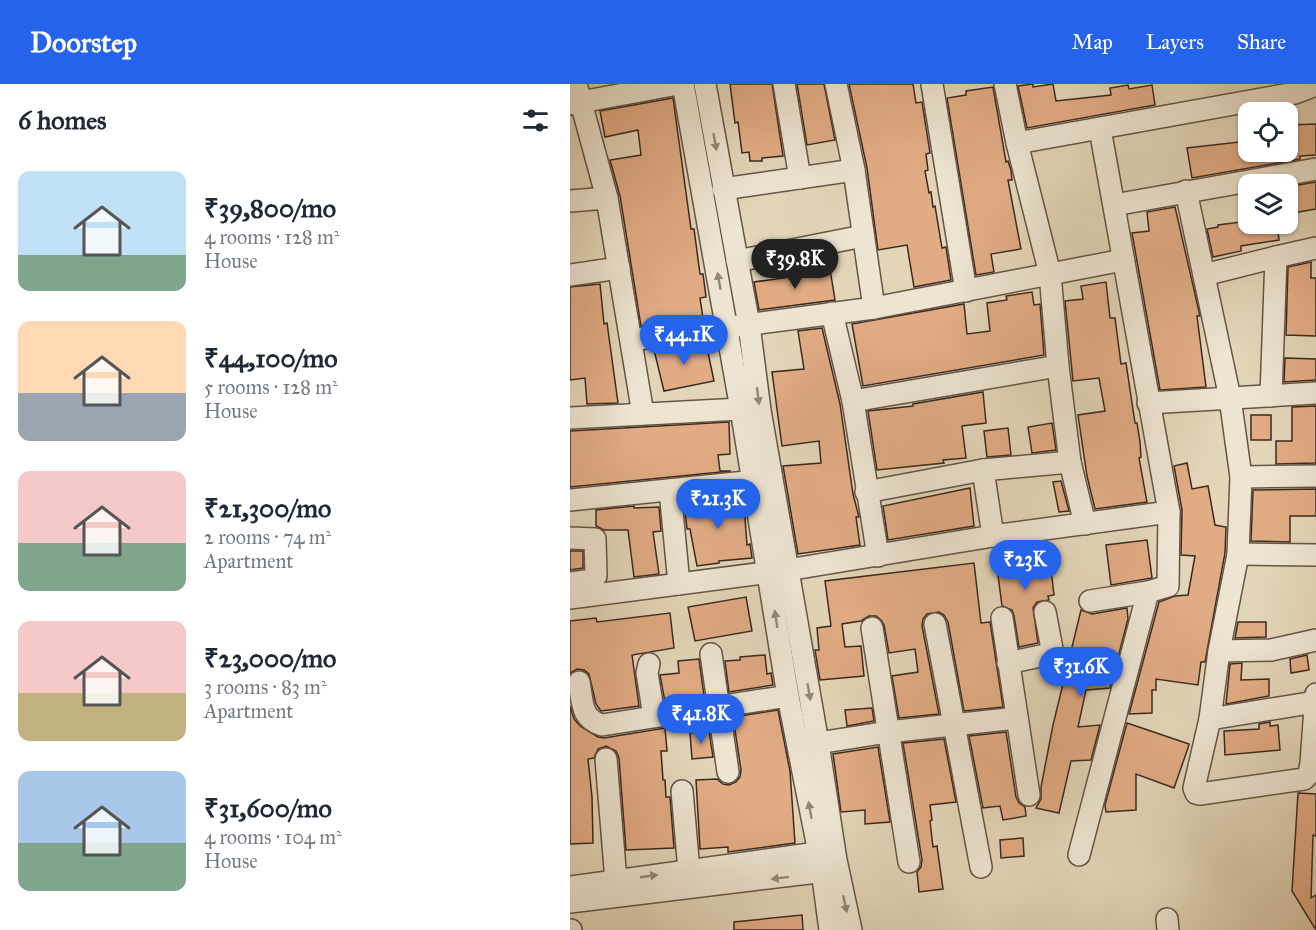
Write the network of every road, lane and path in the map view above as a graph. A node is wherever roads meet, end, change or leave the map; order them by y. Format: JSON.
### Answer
{"nodes":[{"id":1,"x":678,"y":84,"type":"edge"},
{"id":2,"x":683,"y":84,"type":"edge"},
{"id":3,"x":705,"y":84,"type":"edge"},
{"id":4,"x":784,"y":84,"type":"edge"},
{"id":5,"x":836,"y":84,"type":"edge"},
{"id":6,"x":932,"y":84,"type":"edge"},
{"id":7,"x":1005,"y":84,"type":"edge"},
{"id":8,"x":1316,"y":85,"type":"edge"},
{"id":9,"x":575,"y":97,"type":"edge"},
{"id":10,"x":1100,"y":129,"type":"junction"},
{"id":11,"x":1017,"y":143,"type":"junction"},
{"id":12,"x":1316,"y":169,"type":"edge"},
{"id":13,"x":854,"y":170,"type":"junction"},
{"id":14,"x":800,"y":178,"type":"junction"},
{"id":15,"x":723,"y":189,"type":"junction"},
{"id":16,"x":1186,"y":191,"type":"junction"},
{"id":17,"x":607,"y":198,"type":"junction"},
{"id":18,"x":570,"y":201,"type":"edge"},
{"id":19,"x":1114,"y":205,"type":"junction"},
{"id":20,"x":863,"y":236,"type":"junction"},
{"id":21,"x":1316,"y":248,"type":"edge"},
{"id":22,"x":1276,"y":257,"type":"junction"},
{"id":23,"x":1123,"y":260,"type":"junction"},
{"id":24,"x":737,"y":261,"type":"junction"},
{"id":25,"x":619,"y":268,"type":"junction"},
{"id":26,"x":1050,"y":274,"type":"junction"},
{"id":27,"x":1204,"y":274,"type":"junction"},
{"id":28,"x":570,"y":275,"type":"edge"},
{"id":29,"x":966,"y":291,"type":"junction"},
{"id":30,"x":874,"y":308,"type":"junction"},
{"id":31,"x":832,"y":313,"type":"junction"},
{"id":32,"x":749,"y":325,"type":"junction"},
{"id":33,"x":727,"y":329,"type":"junction"},
{"id":34,"x":631,"y":340,"type":"junction"},
{"id":35,"x":1058,"y":366,"type":"junction"},
{"id":36,"x":1316,"y":393,"type":"edge"},
{"id":37,"x":1271,"y":396,"type":"junction"},
{"id":38,"x":1230,"y":398,"type":"junction"},
{"id":39,"x":852,"y":402,"type":"junction"},
{"id":40,"x":1148,"y":403,"type":"junction"},
{"id":41,"x":741,"y":409,"type":"junction"},
{"id":42,"x":643,"y":414,"type":"junction"},
{"id":43,"x":570,"y":418,"type":"edge"},
{"id":44,"x":1070,"y":462,"type":"junction"},
{"id":45,"x":983,"y":470,"type":"junction"},
{"id":46,"x":1316,"y":476,"type":"edge"},
{"id":47,"x":1241,"y":477,"type":"junction"},
{"id":48,"x":762,"y":480,"type":"junction"},
{"id":49,"x":670,"y":489,"type":"junction"},
{"id":50,"x":866,"y":492,"type":"junction"},
{"id":51,"x":570,"y":500,"type":"edge"},
{"id":52,"x":1169,"y":512,"type":"junction"},
{"id":53,"x":1085,"y":524,"type":"junction"},
{"id":54,"x":993,"y":536,"type":"junction"},
{"id":55,"x":570,"y":538,"type":"edge"},
{"id":56,"x":1238,"y":554,"type":"junction"},
{"id":57,"x":1316,"y":555,"type":"edge"},
{"id":58,"x":878,"y":556,"type":"junction"},
{"id":59,"x":778,"y":571,"type":"junction"},
{"id":60,"x":570,"y":583,"type":"edge"},
{"id":61,"x":679,"y":584,"type":"junction"},
{"id":62,"x":1148,"y":592,"type":"junction"},
{"id":63,"x":570,"y":598,"type":"edge"},
{"id":64,"x":1090,"y":601,"type":"dead end"},
{"id":65,"x":1045,"y":612,"type":"dead end"},
{"id":66,"x":1002,"y":618,"type":"dead end"},
{"id":67,"x":934,"y":624,"type":"dead end"},
{"id":68,"x":872,"y":628,"type":"dead end"},
{"id":69,"x":1316,"y":640,"type":"edge"},
{"id":70,"x":1219,"y":651,"type":"junction"},
{"id":71,"x":711,"y":654,"type":"dead end"},
{"id":72,"x":1008,"y":663,"type":"junction"},
{"id":73,"x":649,"y":664,"type":"dead end"},
{"id":74,"x":579,"y":682,"type":"dead end"},
{"id":75,"x":1316,"y":694,"type":"edge"},
{"id":76,"x":788,"y":696,"type":"junction"},
{"id":77,"x":1316,"y":702,"type":"edge"},
{"id":78,"x":718,"y":706,"type":"junction"},
{"id":79,"x":654,"y":716,"type":"junction"},
{"id":80,"x":1017,"y":718,"type":"junction"},
{"id":81,"x":1210,"y":719,"type":"junction"},
{"id":82,"x":954,"y":725,"type":"junction"},
{"id":83,"x":888,"y":732,"type":"junction"},
{"id":84,"x":818,"y":743,"type":"junction"},
{"id":85,"x":606,"y":759,"type":"dead end"},
{"id":86,"x":728,"y":772,"type":"dead end"},
{"id":87,"x":682,"y":791,"type":"dead end"},
{"id":88,"x":1029,"y":795,"type":"dead end"},
{"id":89,"x":1080,"y":855,"type":"dead end"},
{"id":90,"x":828,"y":862,"type":"junction"},
{"id":91,"x":909,"y":862,"type":"dead end"},
{"id":92,"x":981,"y":867,"type":"dead end"},
{"id":93,"x":689,"y":871,"type":"junction"},
{"id":94,"x":570,"y":887,"type":"edge"},
{"id":95,"x":616,"y":888,"type":"junction"},
{"id":96,"x":570,"y":902,"type":"edge"},
{"id":97,"x":830,"y":930,"type":"edge"},
{"id":98,"x":851,"y":930,"type":"edge"}],
"edges":[{"from":1,"to":9,"type":"street"},
{"from":33,"to":2,"type":"street","one_way":true},
{"from":3,"to":15,"type":"street","one_way":true},
{"from":4,"to":14,"type":"street"},
{"from":5,"to":13,"type":"street"},
{"from":6,"to":29,"type":"street"},
{"from":7,"to":11,"type":"street"},
{"from":8,"to":10,"type":"street"},
{"from":9,"to":17,"type":"street"},
{"from":10,"to":11,"type":"street"},
{"from":10,"to":19,"type":"street"},
{"from":11,"to":26,"type":"street"},
{"from":12,"to":16,"type":"street"},
{"from":13,"to":14,"type":"street"},
{"from":13,"to":20,"type":"street"},
{"from":14,"to":15,"type":"street"},
{"from":15,"to":24,"type":"street"},
{"from":16,"to":19,"type":"street"},
{"from":16,"to":27,"type":"street"},
{"from":17,"to":18,"type":"street"},
{"from":17,"to":25,"type":"street"},
{"from":19,"to":23,"type":"street"},
{"from":20,"to":24,"type":"street"},
{"from":20,"to":30,"type":"street"},
{"from":21,"to":22,"type":"street"},
{"from":22,"to":27,"type":"street"},
{"from":22,"to":37,"type":"street"},
{"from":23,"to":26,"type":"street"},
{"from":23,"to":40,"type":"street"},
{"from":24,"to":32,"type":"street"},
{"from":25,"to":28,"type":"street"},
{"from":25,"to":34,"type":"street"},
{"from":26,"to":29,"type":"street"},
{"from":26,"to":35,"type":"street"},
{"from":27,"to":38,"type":"street"},
{"from":29,"to":30,"type":"street"},
{"from":30,"to":31,"type":"street"},
{"from":31,"to":32,"type":"street"},
{"from":31,"to":39,"type":"street"},
{"from":32,"to":33,"type":"street"},
{"from":32,"to":48,"type":"street","one_way":true},
{"from":33,"to":34,"type":"street"},
{"from":33,"to":41,"type":"street"},
{"from":34,"to":42,"type":"street"},
{"from":35,"to":39,"type":"street"},
{"from":35,"to":44,"type":"street"},
{"from":36,"to":37,"type":"street"},
{"from":37,"to":38,"type":"street"},
{"from":38,"to":40,"type":"street"},
{"from":38,"to":47,"type":"street"},
{"from":39,"to":50,"type":"street"},
{"from":40,"to":52,"type":"street"},
{"from":41,"to":42,"type":"street"},
{"from":41,"to":48,"type":"street"},
{"from":42,"to":43,"type":"street"},
{"from":44,"to":45,"type":"street"},
{"from":44,"to":53,"type":"street"},
{"from":45,"to":50,"type":"street"},
{"from":45,"to":54,"type":"street"},
{"from":46,"to":47,"type":"street"},
{"from":47,"to":56,"type":"street"},
{"from":48,"to":49,"type":"street"},
{"from":48,"to":59,"type":"street"},
{"from":49,"to":51,"type":"street"},
{"from":49,"to":61,"type":"street"},
{"from":50,"to":58,"type":"street"},
{"from":52,"to":53,"type":"street"},
{"from":52,"to":62,"type":"street"},
{"from":53,"to":54,"type":"street"},
{"from":54,"to":58,"type":"street"},
{"from":55,"to":60,"type":"street"},
{"from":56,"to":57,"type":"street"},
{"from":56,"to":70,"type":"street"},
{"from":58,"to":59,"type":"street"},
{"from":59,"to":61,"type":"street"},
{"from":76,"to":59,"type":"street","one_way":true},
{"from":59,"to":84,"type":"street","one_way":true},
{"from":61,"to":63,"type":"street"},
{"from":62,"to":64,"type":"street"},
{"from":62,"to":89,"type":"street"},
{"from":65,"to":72,"type":"street"},
{"from":66,"to":72,"type":"street"},
{"from":67,"to":82,"type":"street"},
{"from":68,"to":83,"type":"street"},
{"from":69,"to":70,"type":"street"},
{"from":70,"to":81,"type":"street"},
{"from":71,"to":78,"type":"street"},
{"from":72,"to":80,"type":"street"},
{"from":73,"to":79,"type":"street"},
{"from":74,"to":79,"type":"street"},
{"from":75,"to":77,"type":"street"},
{"from":76,"to":78,"type":"street"},
{"from":90,"to":76,"type":"street","one_way":true},
{"from":77,"to":81,"type":"street"},
{"from":77,"to":81,"type":"street"},
{"from":78,"to":79,"type":"street"},
{"from":78,"to":86,"type":"street"},
{"from":80,"to":82,"type":"street"},
{"from":80,"to":88,"type":"street"},
{"from":82,"to":83,"type":"street"},
{"from":82,"to":92,"type":"street"},
{"from":83,"to":84,"type":"street"},
{"from":83,"to":91,"type":"street"},
{"from":84,"to":90,"type":"street"},
{"from":85,"to":95,"type":"street"},
{"from":87,"to":93,"type":"street"},
{"from":90,"to":93,"type":"street"},
{"from":90,"to":95,"type":"street","one_way":true},
{"from":90,"to":97,"type":"street"},
{"from":90,"to":98,"type":"street","one_way":true},
{"from":95,"to":93,"type":"street","one_way":true},
{"from":94,"to":95,"type":"street"},
{"from":95,"to":96,"type":"street"}]}
